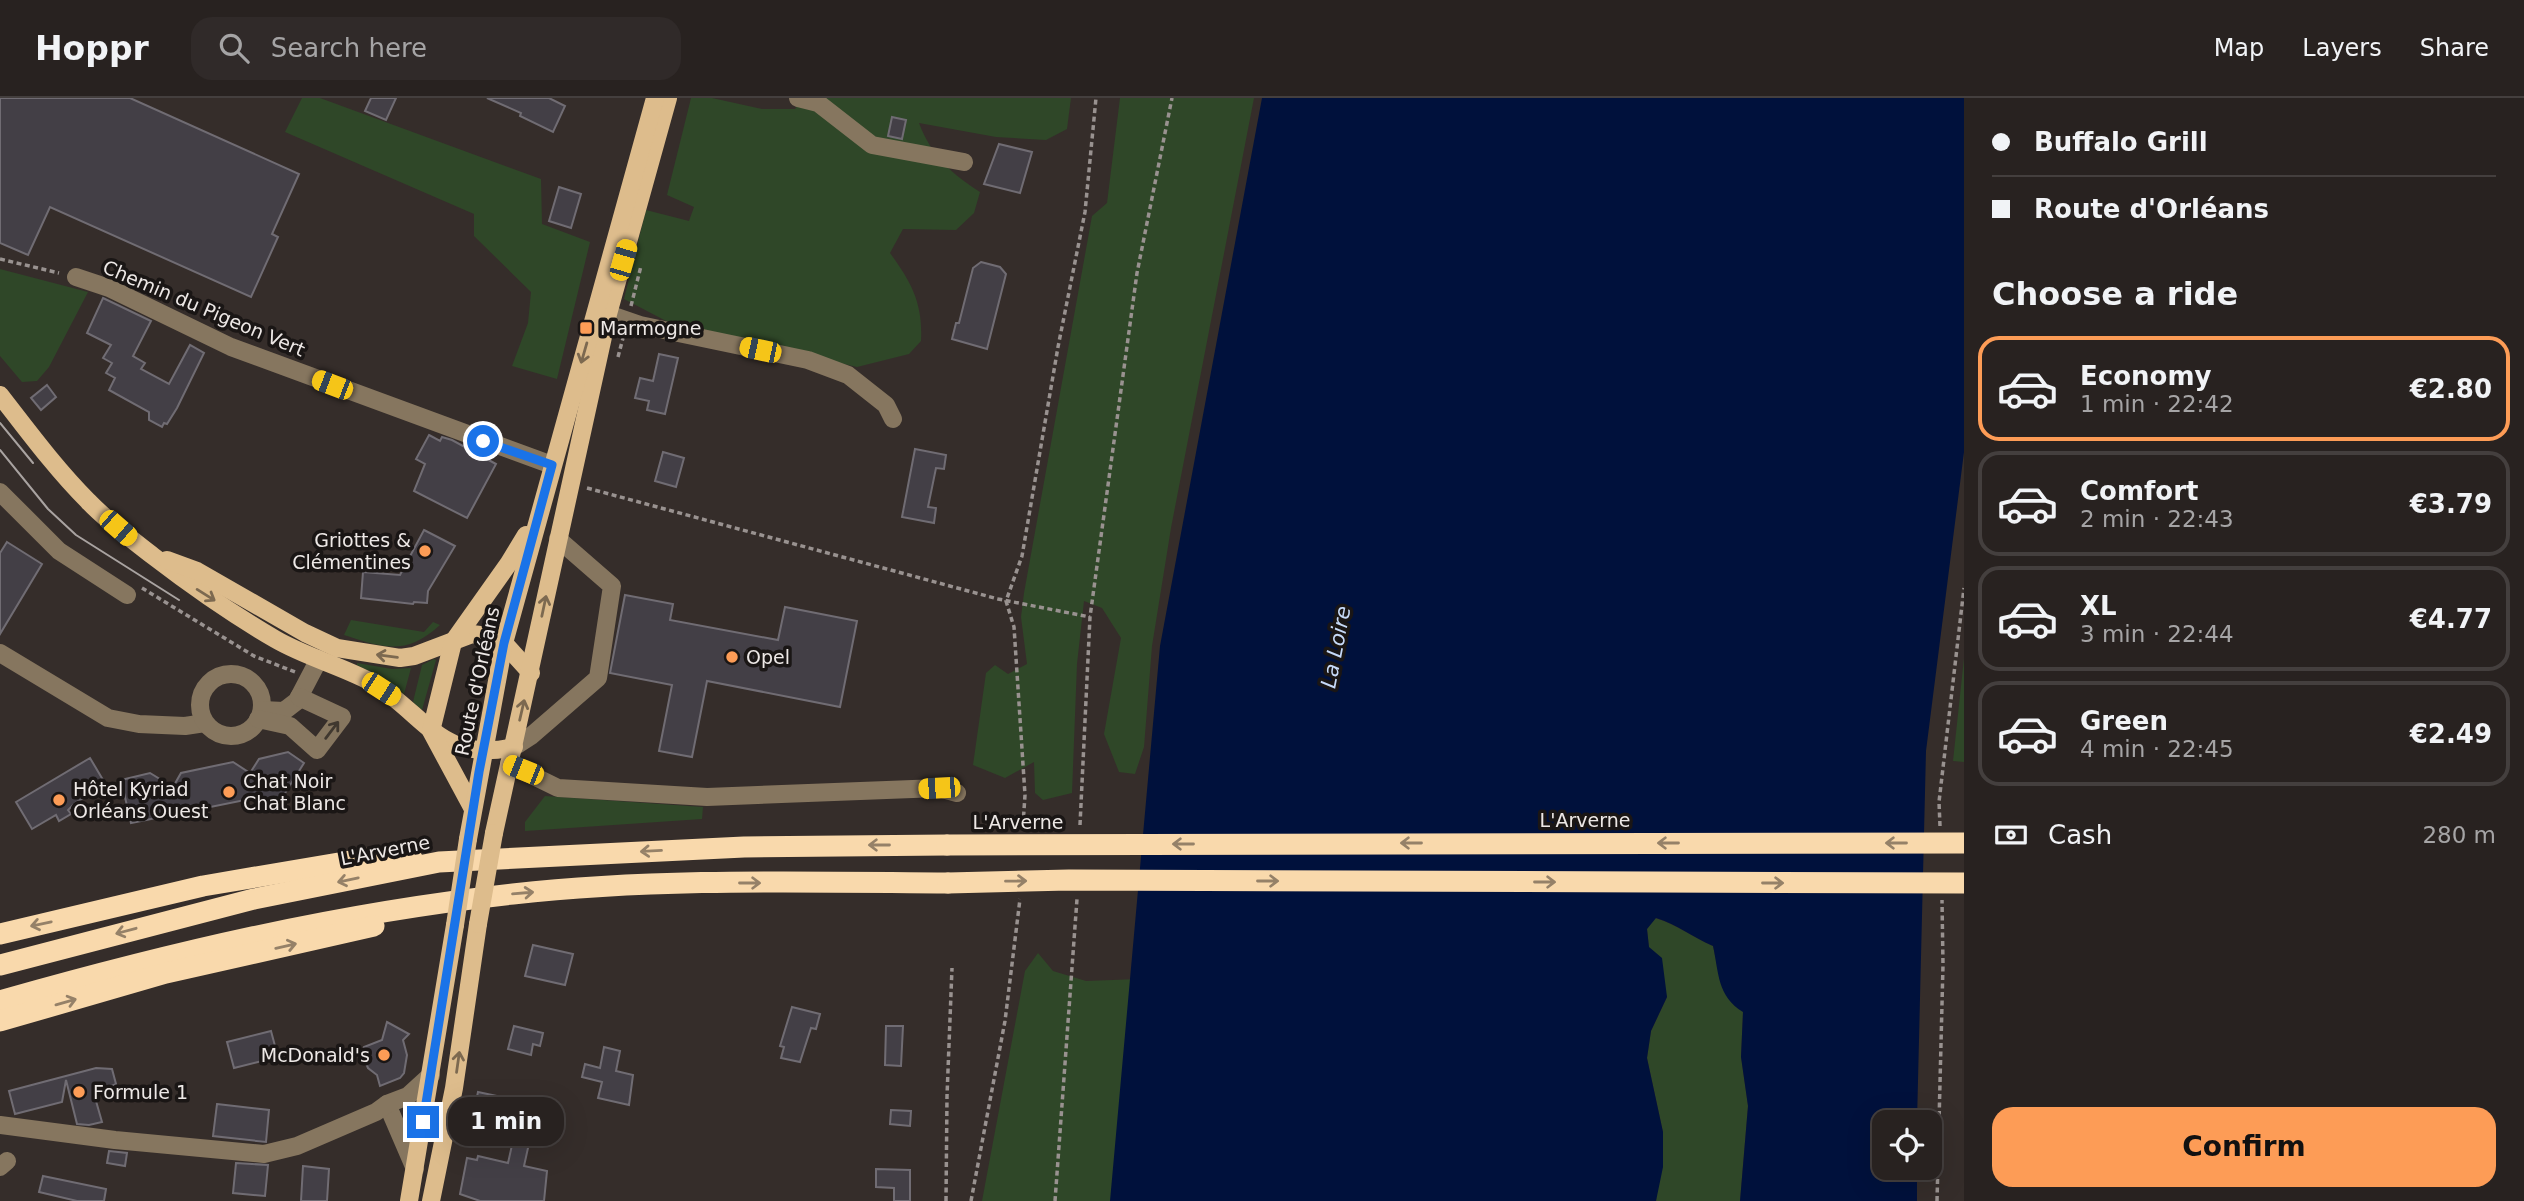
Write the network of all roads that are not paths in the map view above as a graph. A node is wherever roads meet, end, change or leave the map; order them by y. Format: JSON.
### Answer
{"nodes":[{"id":1,"x":655,"y":98,"type":"edge"},
{"id":2,"x":668,"y":98,"type":"edge"},
{"id":3,"x":798,"y":98,"type":"edge"},
{"id":4,"x":964,"y":162,"type":"dead end"},
{"id":5,"x":76,"y":277,"type":"road end"},
{"id":6,"x":608,"y":314,"type":"junction"},
{"id":7,"x":0,"y":395,"type":"edge"},
{"id":8,"x":893,"y":419,"type":"dead end"},
{"id":9,"x":552,"y":465,"type":"junction"},
{"id":10,"x":0,"y":492,"type":"edge"},
{"id":11,"x":538,"y":513,"type":"junction"},
{"id":12,"x":558,"y":539,"type":"junction"},
{"id":13,"x":151,"y":554,"type":"junction"},
{"id":14,"x":127,"y":595,"type":"dead end"},
{"id":15,"x":453,"y":642,"type":"junction"},
{"id":16,"x":504,"y":643,"type":"junction"},
{"id":17,"x":0,"y":653,"type":"edge"},
{"id":18,"x":319,"y":659,"type":"junction"},
{"id":19,"x":531,"y":673,"type":"junction"},
{"id":20,"x":299,"y":696,"type":"junction"},
{"id":21,"x":260,"y":714,"type":"junction"},
{"id":22,"x":205,"y":723,"type":"junction"},
{"id":23,"x":431,"y":731,"type":"junction"},
{"id":24,"x":483,"y":751,"type":"junction"},
{"id":25,"x":511,"y":756,"type":"junction"},
{"id":26,"x":957,"y":793,"type":"dead end"},
{"id":27,"x":473,"y":809,"type":"junction"},
{"id":28,"x":1964,"y":843,"type":"edge"},
{"id":29,"x":439,"y":862,"type":"junction"},
{"id":30,"x":1964,"y":883,"type":"edge"},
{"id":31,"x":382,"y":912,"type":"junction"},
{"id":32,"x":2,"y":932,"type":"edge"},
{"id":33,"x":0,"y":965,"type":"edge"},
{"id":34,"x":0,"y":1001,"type":"edge"},
{"id":35,"x":0,"y":1021,"type":"edge"},
{"id":36,"x":431,"y":1075,"type":"junction"},
{"id":37,"x":387,"y":1104,"type":"junction"},
{"id":38,"x":0,"y":1125,"type":"edge"},
{"id":39,"x":415,"y":1168,"type":"junction"},
{"id":40,"x":409,"y":1201,"type":"edge"},
{"id":41,"x":431,"y":1201,"type":"edge"}],
"edges":[{"from":1,"to":9,"type":"main road","name":"Route d'Orléans","one_way":true},
{"from":2,"to":6,"type":"main road"},
{"from":3,"to":4,"type":"street"},
{"from":5,"to":9,"type":"street","name":"Chemin du Pigeon Vert"},
{"from":6,"to":8,"type":"street"},
{"from":6,"to":12,"type":"main road"},
{"from":7,"to":13,"type":"main road"},
{"from":9,"to":11,"type":"main road","name":"Route d'Orléans"},
{"from":10,"to":14,"type":"street"},
{"from":11,"to":15,"type":"main road"},
{"from":11,"to":16,"type":"main road","name":"Route d'Orléans"},
{"from":19,"to":12,"type":"main road","one_way":true},
{"from":12,"to":25,"type":"street"},
{"from":15,"to":13,"type":"main road","one_way":true},
{"from":13,"to":18,"type":"main road","one_way":true},
{"from":15,"to":16,"type":"main road"},
{"from":15,"to":23,"type":"main road"},
{"from":16,"to":19,"type":"main road"},
{"from":16,"to":24,"type":"main road","name":"Route d'Orléans"},
{"from":17,"to":22,"type":"street"},
{"from":18,"to":20,"type":"street"},
{"from":18,"to":23,"type":"main road"},
{"from":25,"to":19,"type":"main road","one_way":true},
{"from":20,"to":21,"type":"street"},
{"from":21,"to":20,"type":"street","one_way":true},
{"from":21,"to":22,"type":"street"},
{"from":21,"to":22,"type":"street"},
{"from":23,"to":24,"type":"main road"},
{"from":23,"to":27,"type":"main road"},
{"from":24,"to":25,"type":"main road"},
{"from":24,"to":27,"type":"main road","name":"Route d'Orléans"},
{"from":25,"to":26,"type":"street"},
{"from":41,"to":25,"type":"main road","one_way":true,"bridge":true},
{"from":27,"to":36,"type":"main road","name":"Route d'Orléans","bridge":true},
{"from":28,"to":29,"type":"highway","name":"L'Arverne","one_way":true,"bridge":true},
{"from":29,"to":32,"type":"highway","one_way":true},
{"from":29,"to":33,"type":"highway","name":"L'Arverne","one_way":true},
{"from":31,"to":30,"type":"highway","one_way":true,"bridge":true},
{"from":31,"to":34,"type":"highway"},
{"from":35,"to":31,"type":"highway","one_way":true},
{"from":36,"to":37,"type":"street"},
{"from":36,"to":39,"type":"main road","name":"Route d'Orléans"},
{"from":37,"to":38,"type":"street"},
{"from":37,"to":39,"type":"street"},
{"from":39,"to":40,"type":"main road","name":"Route d'Orléans"}]}
